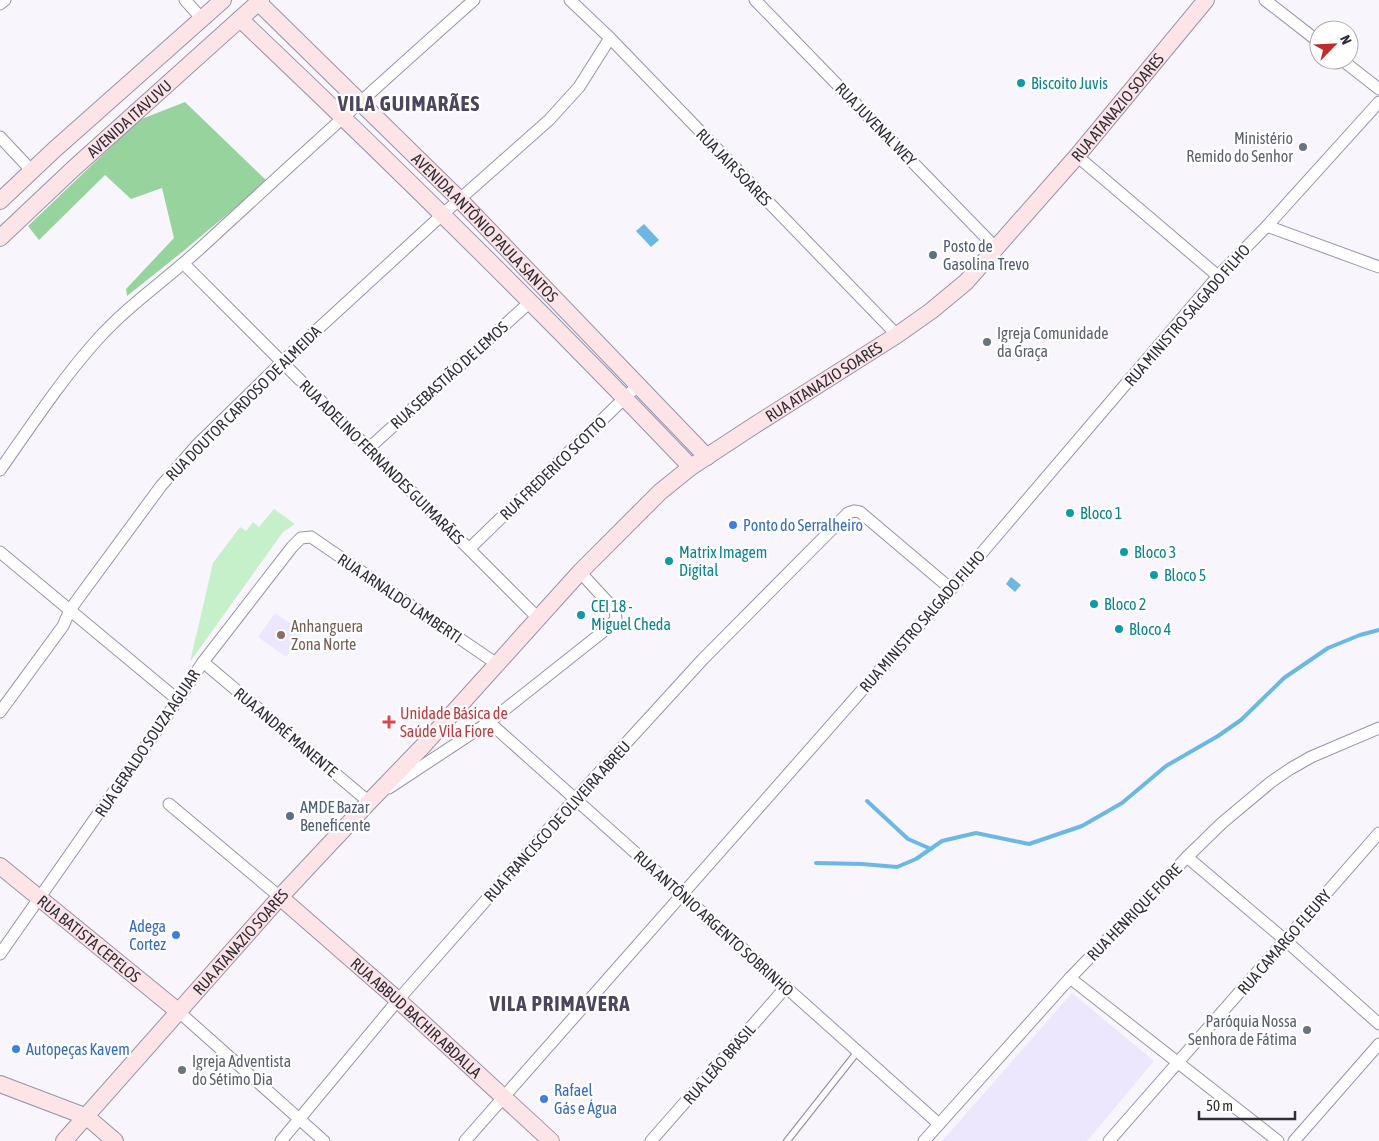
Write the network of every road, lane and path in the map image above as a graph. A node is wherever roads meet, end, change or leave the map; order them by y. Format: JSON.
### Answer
{"nodes":[{"id":1,"x":5,"y":0,"type":"edge"},
{"id":2,"x":185,"y":0,"type":"edge"},
{"id":3,"x":223,"y":0,"type":"edge"},
{"id":4,"x":474,"y":0,"type":"edge"},
{"id":5,"x":570,"y":0,"type":"edge"},
{"id":6,"x":756,"y":0,"type":"edge"},
{"id":7,"x":1206,"y":0,"type":"edge"},
{"id":8,"x":1265,"y":0,"type":"edge"},
{"id":9,"x":259,"y":1,"type":"edge"},
{"id":10,"x":0,"y":4,"type":"edge"},
{"id":11,"x":202,"y":19,"type":"junction"},
{"id":12,"x":240,"y":19,"type":"junction"},
{"id":13,"x":1309,"y":34,"type":"edge"},
{"id":14,"x":610,"y":38,"type":"junction"},
{"id":15,"x":1355,"y":70,"type":"edge"},
{"id":16,"x":1379,"y":88,"type":"edge"},
{"id":17,"x":361,"y":101,"type":"junction"},
{"id":18,"x":1379,"y":102,"type":"edge"},
{"id":19,"x":343,"y":117,"type":"junction"},
{"id":20,"x":0,"y":138,"type":"edge"},
{"id":21,"x":1077,"y":156,"type":"junction"},
{"id":22,"x":31,"y":170,"type":"junction"},
{"id":23,"x":459,"y":199,"type":"junction"},
{"id":24,"x":0,"y":201,"type":"edge"},
{"id":25,"x":442,"y":214,"type":"junction"},
{"id":26,"x":1267,"y":226,"type":"junction"},
{"id":27,"x":0,"y":238,"type":"edge"},
{"id":28,"x":996,"y":248,"type":"junction"},
{"id":29,"x":184,"y":264,"type":"junction"},
{"id":30,"x":1379,"y":267,"type":"edge"},
{"id":31,"x":1218,"y":276,"type":"junction"},
{"id":32,"x":530,"y":302,"type":"junction"},
{"id":33,"x":897,"y":335,"type":"junction"},
{"id":34,"x":282,"y":362,"type":"junction"},
{"id":35,"x":638,"y":386,"type":"junction"},
{"id":36,"x":624,"y":399,"type":"junction"},
{"id":37,"x":368,"y":449,"type":"junction"},
{"id":38,"x":706,"y":457,"type":"junction"},
{"id":39,"x":690,"y":467,"type":"junction"},
{"id":40,"x":0,"y":470,"type":"edge"},
{"id":41,"x":301,"y":538,"type":"joint"},
{"id":42,"x":469,"y":549,"type":"junction"},
{"id":43,"x":0,"y":552,"type":"edge"},
{"id":44,"x":580,"y":572,"type":"junction"},
{"id":45,"x":951,"y":589,"type":"junction"},
{"id":46,"x":70,"y":610,"type":"junction"},
{"id":47,"x":538,"y":618,"type":"junction"},
{"id":48,"x":203,"y":662,"type":"junction"},
{"id":49,"x":497,"y":664,"type":"junction"},
{"id":50,"x":178,"y":700,"type":"junction"},
{"id":51,"x":0,"y":712,"type":"edge"},
{"id":52,"x":489,"y":722,"type":"junction"},
{"id":53,"x":1379,"y":728,"type":"edge"},
{"id":54,"x":423,"y":746,"type":"junction"},
{"id":55,"x":435,"y":758,"type":"junction"},
{"id":56,"x":575,"y":799,"type":"junction"},
{"id":57,"x":369,"y":802,"type":"junction"},
{"id":58,"x":169,"y":804,"type":"dead end"},
{"id":59,"x":1379,"y":833,"type":"edge"},
{"id":60,"x":1187,"y":856,"type":"junction"},
{"id":61,"x":0,"y":866,"type":"edge"},
{"id":62,"x":682,"y":894,"type":"junction"},
{"id":63,"x":280,"y":897,"type":"junction"},
{"id":64,"x":39,"y":899,"type":"junction"},
{"id":65,"x":1285,"y":940,"type":"junction"},
{"id":66,"x":0,"y":954,"type":"edge"},
{"id":67,"x":1070,"y":978,"type":"junction"},
{"id":68,"x":786,"y":987,"type":"junction"},
{"id":69,"x":398,"y":1000,"type":"junction"},
{"id":70,"x":179,"y":1012,"type":"junction"},
{"id":71,"x":1379,"y":1024,"type":"edge"},
{"id":72,"x":1379,"y":1044,"type":"edge"},
{"id":73,"x":858,"y":1051,"type":"junction"},
{"id":74,"x":1178,"y":1063,"type":"junction"},
{"id":75,"x":0,"y":1084,"type":"edge"},
{"id":76,"x":503,"y":1097,"type":"junction"},
{"id":77,"x":87,"y":1116,"type":"junction"},
{"id":78,"x":300,"y":1119,"type":"junction"},
{"id":79,"x":939,"y":1124,"type":"junction"},
{"id":80,"x":64,"y":1141,"type":"edge"},
{"id":81,"x":115,"y":1141,"type":"edge"},
{"id":82,"x":281,"y":1141,"type":"edge"},
{"id":83,"x":324,"y":1141,"type":"edge"},
{"id":84,"x":465,"y":1141,"type":"edge"},
{"id":85,"x":551,"y":1141,"type":"edge"},
{"id":86,"x":651,"y":1141,"type":"edge"},
{"id":87,"x":787,"y":1141,"type":"edge"},
{"id":88,"x":924,"y":1141,"type":"edge"},
{"id":89,"x":1109,"y":1141,"type":"edge"},
{"id":90,"x":1278,"y":1141,"type":"edge"},
{"id":91,"x":1294,"y":1141,"type":"edge"}],
"edges":[{"from":1,"to":10,"type":"street"},
{"from":2,"to":11,"type":"street"},
{"from":3,"to":11,"type":"main road","name":"AVENIDA ITAVUVU"},
{"from":4,"to":17,"type":"street"},
{"from":5,"to":14,"type":"street","name":"RUA JAIR SOARES"},
{"from":6,"to":28,"type":"street","name":"RUA JUVENAL WEY"},
{"from":7,"to":21,"type":"main road","name":"RUA ATANAZIO SOARES"},
{"from":8,"to":13,"type":"street"},
{"from":9,"to":12,"type":"main road","name":"AVENIDA ITAVUVU"},
{"from":9,"to":17,"type":"main road","name":"AVENIDA ANTÔNIO PAULA SANTOS"},
{"from":11,"to":22,"type":"main road","name":"AVENIDA ITAVUVU"},
{"from":12,"to":19,"type":"main road","name":"AVENIDA ANTÔNIO PAULA SANTOS"},
{"from":12,"to":27,"type":"main road","name":"AVENIDA ITAVUVU"},
{"from":14,"to":23,"type":"street","name":"RUA DOUTOR CARDOSO DE ALMEIDA"},
{"from":14,"to":33,"type":"street","name":"RUA JAIR SOARES"},
{"from":15,"to":16,"type":"street"},
{"from":17,"to":19,"type":"street"},
{"from":17,"to":23,"type":"main road","name":"AVENIDA ANTÔNIO PAULA SANTOS"},
{"from":18,"to":26,"type":"street","name":"RUA MINISTRO SALGADO FILHO"},
{"from":19,"to":25,"type":"main road","name":"AVENIDA ANTÔNIO PAULA SANTOS"},
{"from":19,"to":29,"type":"street"},
{"from":20,"to":22,"type":"street"},
{"from":21,"to":28,"type":"main road","name":"RUA ATANAZIO SOARES"},
{"from":21,"to":31,"type":"street"},
{"from":22,"to":24,"type":"main road","name":"AVENIDA ITAVUVU"},
{"from":23,"to":25,"type":"street","name":"RUA DOUTOR CARDOSO DE ALMEIDA"},
{"from":23,"to":35,"type":"main road","name":"AVENIDA ANTÔNIO PAULA SANTOS"},
{"from":25,"to":32,"type":"main road","name":"AVENIDA ANTÔNIO PAULA SANTOS"},
{"from":25,"to":34,"type":"street","name":"RUA DOUTOR CARDOSO DE ALMEIDA"},
{"from":26,"to":30,"type":"street"},
{"from":26,"to":31,"type":"street","name":"RUA MINISTRO SALGADO FILHO"},
{"from":28,"to":33,"type":"main road","name":"RUA ATANAZIO SOARES"},
{"from":29,"to":34,"type":"street","name":"RUA ADELINO FERNANDES GUIMARÃES"},
{"from":29,"to":40,"type":"street"},
{"from":31,"to":45,"type":"street","name":"RUA MINISTRO SALGADO FILHO"},
{"from":32,"to":36,"type":"main road","name":"AVENIDA ANTÔNIO PAULA SANTOS"},
{"from":32,"to":37,"type":"street","name":"RUA SEBASTIÃO DE LEMOS"},
{"from":33,"to":38,"type":"main road","name":"RUA ATANAZIO SOARES"},
{"from":34,"to":37,"type":"street","name":"RUA ADELINO FERNANDES GUIMARÃES"},
{"from":34,"to":46,"type":"street","name":"RUA DOUTOR CARDOSO DE ALMEIDA"},
{"from":35,"to":36,"type":"street","name":"RUA FREDERICO SCOTTO"},
{"from":35,"to":38,"type":"main road","name":"AVENIDA ANTÔNIO PAULA SANTOS"},
{"from":36,"to":39,"type":"main road","name":"AVENIDA ANTÔNIO PAULA SANTOS"},
{"from":36,"to":42,"type":"street","name":"RUA FREDERICO SCOTTO"},
{"from":37,"to":42,"type":"street","name":"RUA ADELINO FERNANDES GUIMARÃES"},
{"from":38,"to":39,"type":"main road","name":"RUA ATANAZIO SOARES"},
{"from":39,"to":44,"type":"main road","name":"RUA ATANAZIO SOARES"},
{"from":41,"to":48,"type":"street","name":"RUA GERALDO SOUZA AGUIAR"},
{"from":41,"to":49,"type":"street","name":"RUA ARNALDO LAMBERTI"},
{"from":42,"to":47,"type":"street","name":"RUA ADELINO FERNANDES GUIMARÃES"},
{"from":43,"to":46,"type":"street"},
{"from":44,"to":47,"type":"main road","name":"RUA ATANAZIO SOARES"},
{"from":44,"to":52,"type":"street"},
{"from":45,"to":56,"type":"street","name":"RUA FRANCISCO DE OLIVEIRA ABREU"},
{"from":45,"to":62,"type":"street","name":"RUA MINISTRO SALGADO FILHO"},
{"from":46,"to":50,"type":"street"},
{"from":46,"to":51,"type":"street","name":"RUA DOUTOR CARDOSO DE ALMEIDA"},
{"from":47,"to":49,"type":"main road","name":"RUA ATANAZIO SOARES"},
{"from":48,"to":50,"type":"street","name":"RUA GERALDO SOUZA AGUIAR"},
{"from":48,"to":57,"type":"street","name":"RUA ANDRÉ MANENTE"},
{"from":49,"to":54,"type":"main road","name":"RUA ATANAZIO SOARES"},
{"from":50,"to":64,"type":"street","name":"RUA GERALDO SOUZA AGUIAR"},
{"from":52,"to":55,"type":"street"},
{"from":52,"to":56,"type":"street","name":"RUA ANTÔNIO ARGENTO SOBRINHO"},
{"from":53,"to":60,"type":"street","name":"RUA HENRIQUE FIORE"},
{"from":54,"to":55,"type":"street"},
{"from":54,"to":57,"type":"main road","name":"RUA ATANAZIO SOARES"},
{"from":55,"to":57,"type":"street"},
{"from":56,"to":62,"type":"street","name":"RUA ANTÔNIO ARGENTO SOBRINHO"},
{"from":56,"to":69,"type":"street","name":"RUA FRANCISCO DE OLIVEIRA ABREU"},
{"from":57,"to":63,"type":"main road","name":"RUA ATANAZIO SOARES"},
{"from":58,"to":63,"type":"street"},
{"from":59,"to":65,"type":"street","name":"RUA CAMARGO FLEURY"},
{"from":60,"to":65,"type":"street"},
{"from":60,"to":67,"type":"street","name":"RUA HENRIQUE FIORE"},
{"from":61,"to":64,"type":"main road","name":"RUA BATISTA CEPELOS"},
{"from":62,"to":68,"type":"street","name":"RUA ANTÔNIO ARGENTO SOBRINHO"},
{"from":62,"to":76,"type":"street","name":"RUA MINISTRO SALGADO FILHO"},
{"from":63,"to":69,"type":"main road","name":"RUA ABBUD BACHIR ABDALLA"},
{"from":63,"to":70,"type":"main road","name":"RUA ATANAZIO SOARES"},
{"from":64,"to":66,"type":"street","name":"RUA GERALDO SOUZA AGUIAR"},
{"from":64,"to":70,"type":"main road","name":"RUA BATISTA CEPELOS"},
{"from":65,"to":71,"type":"street"},
{"from":65,"to":74,"type":"street","name":"RUA CAMARGO FLEURY"},
{"from":67,"to":74,"type":"street"},
{"from":67,"to":79,"type":"street","name":"RUA HENRIQUE FIORE"},
{"from":68,"to":73,"type":"street","name":"RUA ANTÔNIO ARGENTO SOBRINHO"},
{"from":68,"to":86,"type":"street","name":"RUA LEÃO BRASIL"},
{"from":69,"to":76,"type":"main road","name":"RUA ABBUD BACHIR ABDALLA"},
{"from":69,"to":78,"type":"street","name":"RUA FRANCISCO DE OLIVEIRA ABREU"},
{"from":70,"to":77,"type":"main road","name":"RUA ATANAZIO SOARES"},
{"from":70,"to":78,"type":"street"},
{"from":72,"to":91,"type":"street"},
{"from":73,"to":79,"type":"street","name":"RUA ANTÔNIO ARGENTO SOBRINHO"},
{"from":73,"to":87,"type":"lane"},
{"from":74,"to":89,"type":"street","name":"RUA CAMARGO FLEURY"},
{"from":74,"to":90,"type":"street"},
{"from":75,"to":77,"type":"main road"},
{"from":76,"to":84,"type":"street","name":"RUA MINISTRO SALGADO FILHO"},
{"from":76,"to":85,"type":"main road","name":"RUA ABBUD BACHIR ABDALLA"},
{"from":77,"to":80,"type":"main road","name":"RUA ATANAZIO SOARES"},
{"from":77,"to":81,"type":"main road"},
{"from":78,"to":82,"type":"street","name":"RUA FRANCISCO DE OLIVEIRA ABREU"},
{"from":78,"to":83,"type":"street"},
{"from":79,"to":88,"type":"street","name":"RUA HENRIQUE FIORE"}]}
